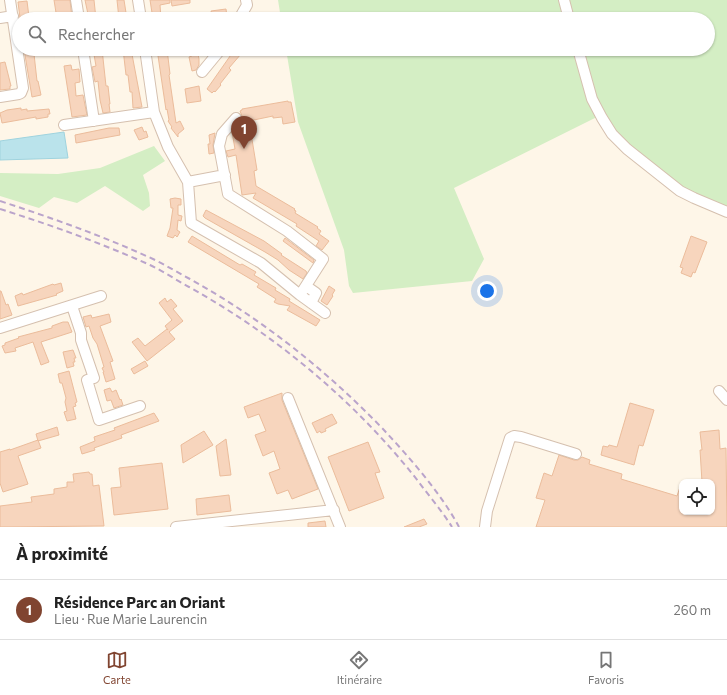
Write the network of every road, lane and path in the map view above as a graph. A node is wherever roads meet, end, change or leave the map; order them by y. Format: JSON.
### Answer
{"nodes":[{"id":1,"x":10,"y":0,"type":"edge"},
{"id":2,"x":76,"y":0,"type":"edge"},
{"id":3,"x":138,"y":0,"type":"edge"},
{"id":4,"x":246,"y":0,"type":"edge"},
{"id":5,"x":564,"y":0,"type":"edge"},
{"id":6,"x":12,"y":12,"type":"edge"},
{"id":7,"x":78,"y":12,"type":"edge"},
{"id":8,"x":140,"y":12,"type":"edge"},
{"id":9,"x":243,"y":12,"type":"edge"},
{"id":10,"x":568,"y":12,"type":"edge"},
{"id":11,"x":12,"y":16,"type":"edge"},
{"id":12,"x":0,"y":18,"type":"edge"},
{"id":13,"x":19,"y":56,"type":"edge"},
{"id":14,"x":84,"y":56,"type":"edge"},
{"id":15,"x":146,"y":56,"type":"edge"},
{"id":16,"x":214,"y":56,"type":"edge"},
{"id":17,"x":580,"y":56,"type":"edge"},
{"id":18,"x":202,"y":72,"type":"dead end"},
{"id":19,"x":0,"y":97,"type":"edge"},
{"id":20,"x":154,"y":112,"type":"junction"},
{"id":21,"x":236,"y":118,"type":"dead end"},
{"id":22,"x":94,"y":120,"type":"junction"},
{"id":23,"x":64,"y":125,"type":"dead end"},
{"id":24,"x":225,"y":175,"type":"junction"},
{"id":25,"x":188,"y":182,"type":"junction"},
{"id":26,"x":727,"y":212,"type":"edge"},
{"id":27,"x":300,"y":291,"type":"junction"},
{"id":28,"x":101,"y":296,"type":"dead end"},
{"id":29,"x":72,"y":306,"type":"junction"},
{"id":30,"x":325,"y":313,"type":"dead end"},
{"id":31,"x":0,"y":328,"type":"edge"},
{"id":32,"x":719,"y":391,"type":"dead end"},
{"id":33,"x":288,"y":398,"type":"dead end"},
{"id":34,"x":727,"y":400,"type":"edge"},
{"id":35,"x":140,"y":406,"type":"dead end"},
{"id":36,"x":576,"y":454,"type":"dead end"},
{"id":37,"x":334,"y":510,"type":"junction"},
{"id":38,"x":176,"y":527,"type":"edge"},
{"id":39,"x":340,"y":527,"type":"edge"},
{"id":40,"x":485,"y":527,"type":"edge"}],
"edges":[{"from":1,"to":6,"type":"street"},
{"from":2,"to":7,"type":"street"},
{"from":3,"to":8,"type":"street"},
{"from":4,"to":9,"type":"street"},
{"from":5,"to":10,"type":"street"},
{"from":11,"to":12,"type":"street"},
{"from":13,"to":19,"type":"street"},
{"from":14,"to":22,"type":"street"},
{"from":15,"to":20,"type":"street"},
{"from":16,"to":18,"type":"street"},
{"from":17,"to":26,"type":"street"},
{"from":20,"to":22,"type":"street"},
{"from":20,"to":25,"type":"street"},
{"from":21,"to":24,"type":"street"},
{"from":22,"to":23,"type":"street"},
{"from":24,"to":25,"type":"street"},
{"from":24,"to":27,"type":"street"},
{"from":25,"to":27,"type":"street"},
{"from":27,"to":30,"type":"street"},
{"from":28,"to":29,"type":"street"},
{"from":29,"to":31,"type":"street"},
{"from":29,"to":35,"type":"street"},
{"from":32,"to":34,"type":"street"},
{"from":33,"to":37,"type":"street"},
{"from":36,"to":40,"type":"street"},
{"from":37,"to":38,"type":"street"},
{"from":37,"to":39,"type":"street"}]}
